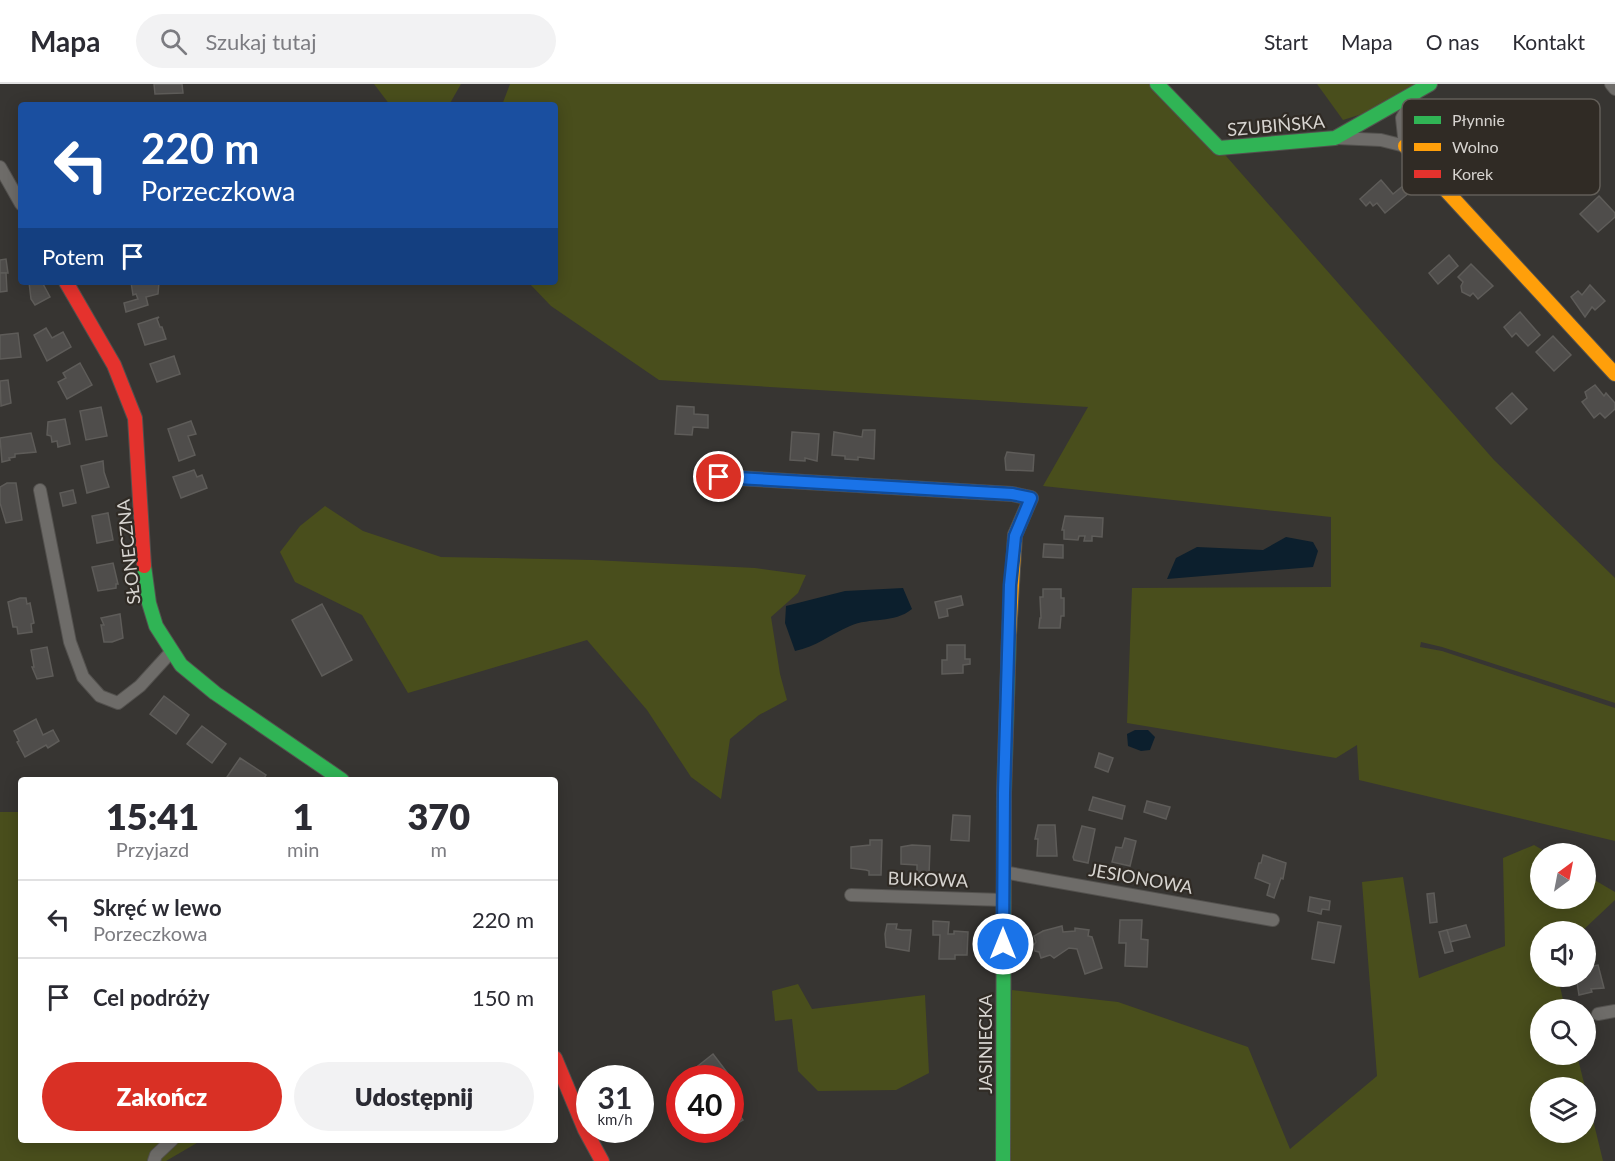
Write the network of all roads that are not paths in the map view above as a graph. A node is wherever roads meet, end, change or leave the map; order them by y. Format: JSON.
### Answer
{"nodes":[{"id":1,"x":1157,"y":84,"type":"edge"},
{"id":2,"x":1430,"y":84,"type":"edge"},
{"id":3,"x":1611,"y":84,"type":"edge"},
{"id":4,"x":1615,"y":89,"type":"edge"},
{"id":5,"x":1417,"y":92,"type":"junction"},
{"id":6,"x":1405,"y":99,"type":"edge"},
{"id":7,"x":1413,"y":99,"type":"edge"},
{"id":8,"x":1402,"y":100,"type":"edge"},
{"id":9,"x":1335,"y":138,"type":"junction"},
{"id":10,"x":1402,"y":145,"type":"edge"},
{"id":11,"x":0,"y":167,"type":"edge"},
{"id":12,"x":1450,"y":195,"type":"edge"},
{"id":13,"x":18,"y":199,"type":"edge"},
{"id":14,"x":68,"y":285,"type":"edge"},
{"id":15,"x":1615,"y":374,"type":"edge"},
{"id":16,"x":719,"y":477,"type":"dead end"},
{"id":17,"x":40,"y":490,"type":"dead end"},
{"id":18,"x":171,"y":652,"type":"junction"},
{"id":19,"x":338,"y":777,"type":"edge"},
{"id":20,"x":1004,"y":872,"type":"junction"},
{"id":21,"x":851,"y":895,"type":"dead end"},
{"id":22,"x":1003,"y":900,"type":"junction"},
{"id":23,"x":1273,"y":920,"type":"dead end"},
{"id":24,"x":1615,"y":1011,"type":"edge"},
{"id":25,"x":1598,"y":1014,"type":"dead end"},
{"id":26,"x":558,"y":1065,"type":"edge"},
{"id":27,"x":169,"y":1143,"type":"edge"},
{"id":28,"x":154,"y":1161,"type":"edge"},
{"id":29,"x":602,"y":1161,"type":"edge"},
{"id":30,"x":1003,"y":1161,"type":"edge"}],
"edges":[{"from":1,"to":9,"type":"street","name":"SZUBIŃSKA"},
{"from":2,"to":5,"type":"street","name":"SZUBIŃSKA"},
{"from":3,"to":4,"type":"street"},
{"from":5,"to":6,"type":"street","name":"SZUBIŃSKA"},
{"from":5,"to":7,"type":"street"},
{"from":8,"to":9,"type":"street","name":"SZUBIŃSKA"},
{"from":9,"to":10,"type":"street"},
{"from":11,"to":13,"type":"street"},
{"from":12,"to":15,"type":"street"},
{"from":14,"to":18,"type":"street","name":"SŁONECZNA"},
{"from":16,"to":20,"type":"street","name":"JASINIECKA"},
{"from":17,"to":18,"type":"street"},
{"from":18,"to":19,"type":"street","name":"SŁONECZNA"},
{"from":20,"to":22,"type":"street","name":"JASINIECKA"},
{"from":20,"to":23,"type":"street","name":"JESIONOWA"},
{"from":21,"to":22,"type":"street","name":"BUKOWA"},
{"from":22,"to":30,"type":"street","name":"JASINIECKA"},
{"from":24,"to":25,"type":"street"},
{"from":26,"to":29,"type":"street"},
{"from":27,"to":28,"type":"street"}]}
